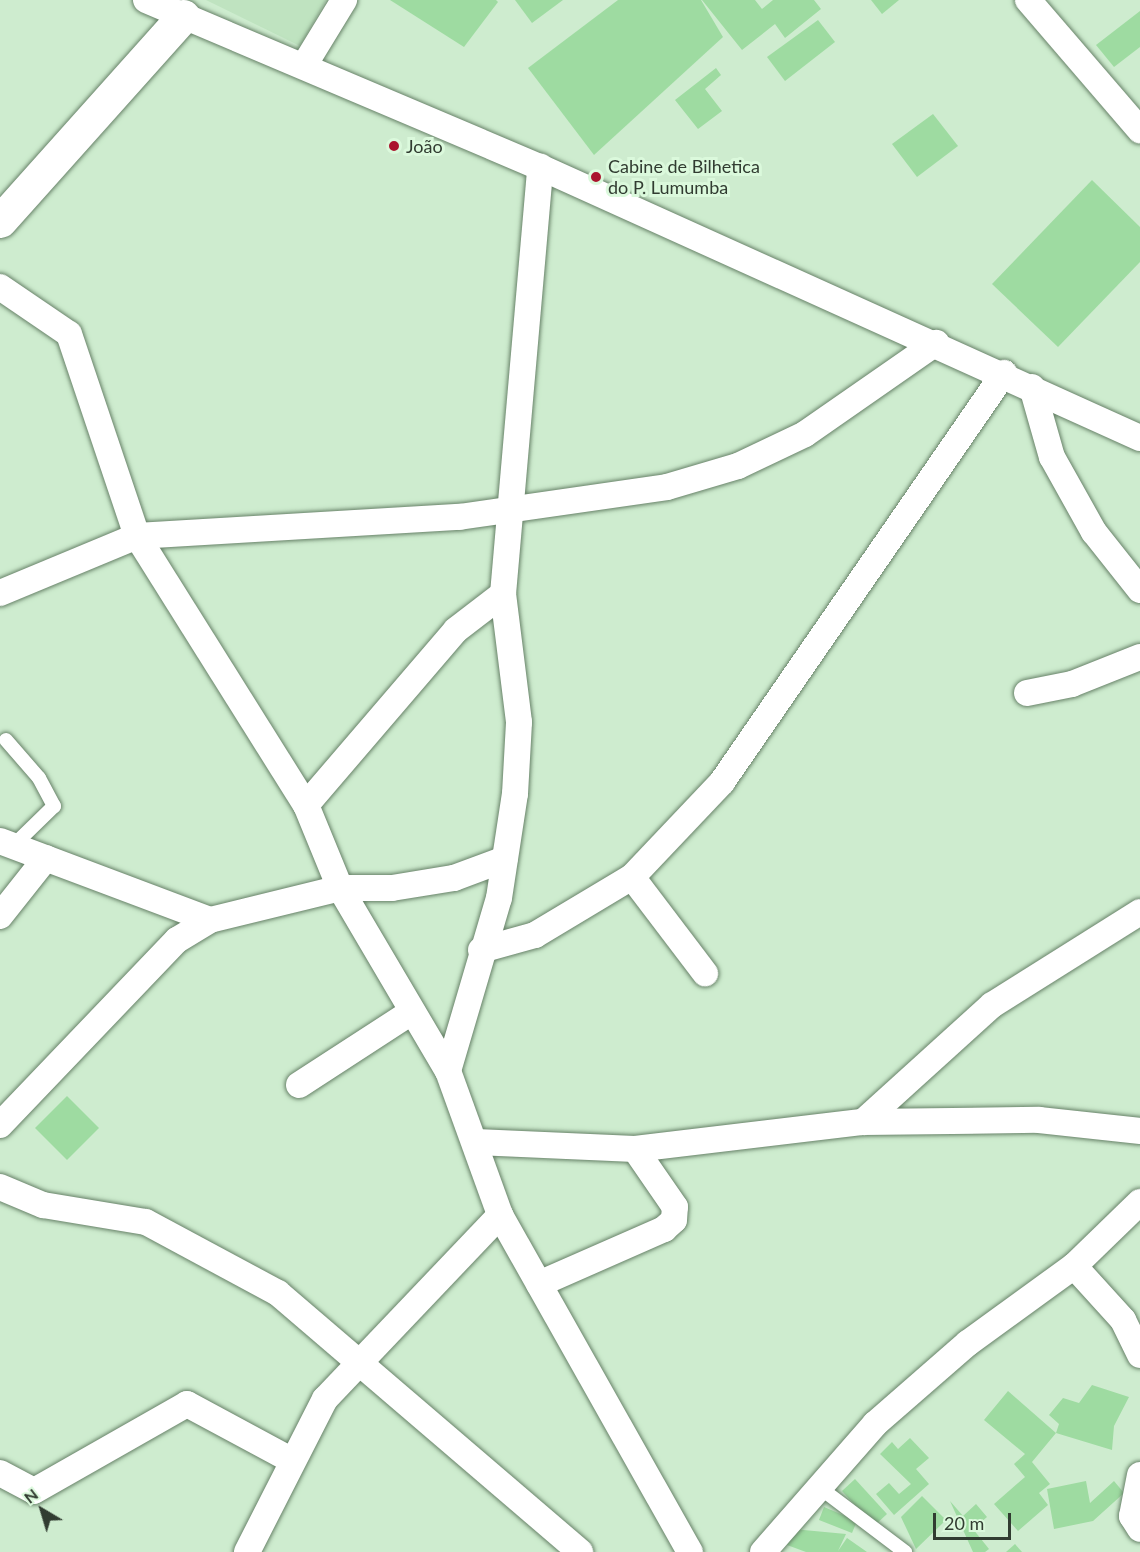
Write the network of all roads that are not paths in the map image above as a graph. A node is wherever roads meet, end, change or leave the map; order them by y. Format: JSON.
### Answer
{"nodes":[{"id":1,"x":146,"y":0,"type":"edge"},
{"id":2,"x":344,"y":0,"type":"edge"},
{"id":3,"x":1028,"y":0,"type":"edge"},
{"id":4,"x":183,"y":16,"type":"junction"},
{"id":5,"x":305,"y":64,"type":"junction"},
{"id":6,"x":1140,"y":130,"type":"edge"},
{"id":7,"x":540,"y":167,"type":"junction"},
{"id":8,"x":0,"y":220,"type":"edge"},
{"id":9,"x":0,"y":286,"type":"edge"},
{"id":10,"x":936,"y":343,"type":"junction"},
{"id":11,"x":1004,"y":373,"type":"junction"},
{"id":12,"x":1032,"y":387,"type":"junction"},
{"id":13,"x":1140,"y":438,"type":"edge"},
{"id":14,"x":512,"y":512,"type":"junction"},
{"id":15,"x":137,"y":536,"type":"junction"},
{"id":16,"x":1140,"y":590,"type":"edge"},
{"id":17,"x":0,"y":593,"type":"edge"},
{"id":18,"x":503,"y":594,"type":"junction"},
{"id":19,"x":1140,"y":657,"type":"edge"},
{"id":20,"x":1027,"y":693,"type":"dead end"},
{"id":21,"x":6,"y":740,"type":"dead end"},
{"id":22,"x":306,"y":805,"type":"junction"},
{"id":23,"x":7,"y":844,"type":"edge"},
{"id":24,"x":46,"y":858,"type":"junction"},
{"id":25,"x":505,"y":859,"type":"junction"},
{"id":26,"x":632,"y":876,"type":"junction"},
{"id":27,"x":340,"y":888,"type":"junction"},
{"id":28,"x":1140,"y":912,"type":"edge"},
{"id":29,"x":0,"y":916,"type":"edge"},
{"id":30,"x":210,"y":920,"type":"junction"},
{"id":31,"x":481,"y":950,"type":"junction"},
{"id":32,"x":705,"y":973,"type":"dead end"},
{"id":33,"x":410,"y":1013,"type":"junction"},
{"id":34,"x":448,"y":1071,"type":"junction"},
{"id":35,"x":299,"y":1085,"type":"dead end"},
{"id":36,"x":862,"y":1122,"type":"junction"},
{"id":37,"x":0,"y":1125,"type":"edge"},
{"id":38,"x":1140,"y":1131,"type":"edge"},
{"id":39,"x":476,"y":1142,"type":"junction"},
{"id":40,"x":634,"y":1149,"type":"junction"},
{"id":41,"x":0,"y":1187,"type":"edge"},
{"id":42,"x":1140,"y":1202,"type":"edge"},
{"id":43,"x":500,"y":1215,"type":"junction"},
{"id":44,"x":1074,"y":1266,"type":"junction"},
{"id":45,"x":539,"y":1284,"type":"junction"},
{"id":46,"x":1140,"y":1355,"type":"edge"},
{"id":47,"x":360,"y":1359,"type":"junction"},
{"id":48,"x":293,"y":1461,"type":"junction"},
{"id":49,"x":0,"y":1473,"type":"edge"},
{"id":50,"x":1140,"y":1475,"type":"edge"},
{"id":51,"x":819,"y":1487,"type":"junction"},
{"id":52,"x":1140,"y":1529,"type":"edge"},
{"id":53,"x":247,"y":1552,"type":"edge"},
{"id":54,"x":580,"y":1552,"type":"edge"},
{"id":55,"x":690,"y":1552,"type":"edge"},
{"id":56,"x":763,"y":1552,"type":"edge"},
{"id":57,"x":905,"y":1552,"type":"edge"}],
"edges":[{"from":1,"to":4,"type":"street"},
{"from":2,"to":5,"type":"street"},
{"from":3,"to":6,"type":"street"},
{"from":4,"to":5,"type":"street"},
{"from":4,"to":8,"type":"street"},
{"from":5,"to":7,"type":"street"},
{"from":7,"to":10,"type":"street"},
{"from":7,"to":14,"type":"street"},
{"from":9,"to":15,"type":"street"},
{"from":10,"to":11,"type":"street"},
{"from":10,"to":14,"type":"street"},
{"from":11,"to":12,"type":"street"},
{"from":11,"to":26,"type":"street"},
{"from":12,"to":13,"type":"street"},
{"from":12,"to":16,"type":"street"},
{"from":14,"to":15,"type":"street"},
{"from":14,"to":18,"type":"street"},
{"from":15,"to":17,"type":"street"},
{"from":15,"to":22,"type":"street"},
{"from":18,"to":22,"type":"street"},
{"from":18,"to":25,"type":"street"},
{"from":19,"to":20,"type":"street"},
{"from":21,"to":23,"type":"lane"},
{"from":22,"to":27,"type":"street"},
{"from":23,"to":24,"type":"street"},
{"from":24,"to":29,"type":"street"},
{"from":24,"to":30,"type":"street"},
{"from":25,"to":27,"type":"street"},
{"from":25,"to":31,"type":"street"},
{"from":26,"to":31,"type":"street"},
{"from":26,"to":32,"type":"street"},
{"from":27,"to":30,"type":"street"},
{"from":27,"to":33,"type":"street"},
{"from":28,"to":36,"type":"street"},
{"from":30,"to":37,"type":"street"},
{"from":31,"to":34,"type":"street"},
{"from":33,"to":34,"type":"street"},
{"from":33,"to":35,"type":"street"},
{"from":34,"to":39,"type":"street"},
{"from":36,"to":38,"type":"street"},
{"from":36,"to":40,"type":"street"},
{"from":39,"to":40,"type":"street"},
{"from":39,"to":43,"type":"street"},
{"from":40,"to":45,"type":"street"},
{"from":41,"to":47,"type":"street"},
{"from":42,"to":44,"type":"street"},
{"from":43,"to":45,"type":"street"},
{"from":43,"to":47,"type":"street"},
{"from":44,"to":46,"type":"street"},
{"from":44,"to":51,"type":"street"},
{"from":45,"to":55,"type":"street"},
{"from":47,"to":48,"type":"street"},
{"from":47,"to":54,"type":"street"},
{"from":48,"to":49,"type":"street"},
{"from":48,"to":53,"type":"street"},
{"from":50,"to":52,"type":"street"},
{"from":51,"to":56,"type":"street"},
{"from":51,"to":57,"type":"lane"}]}
